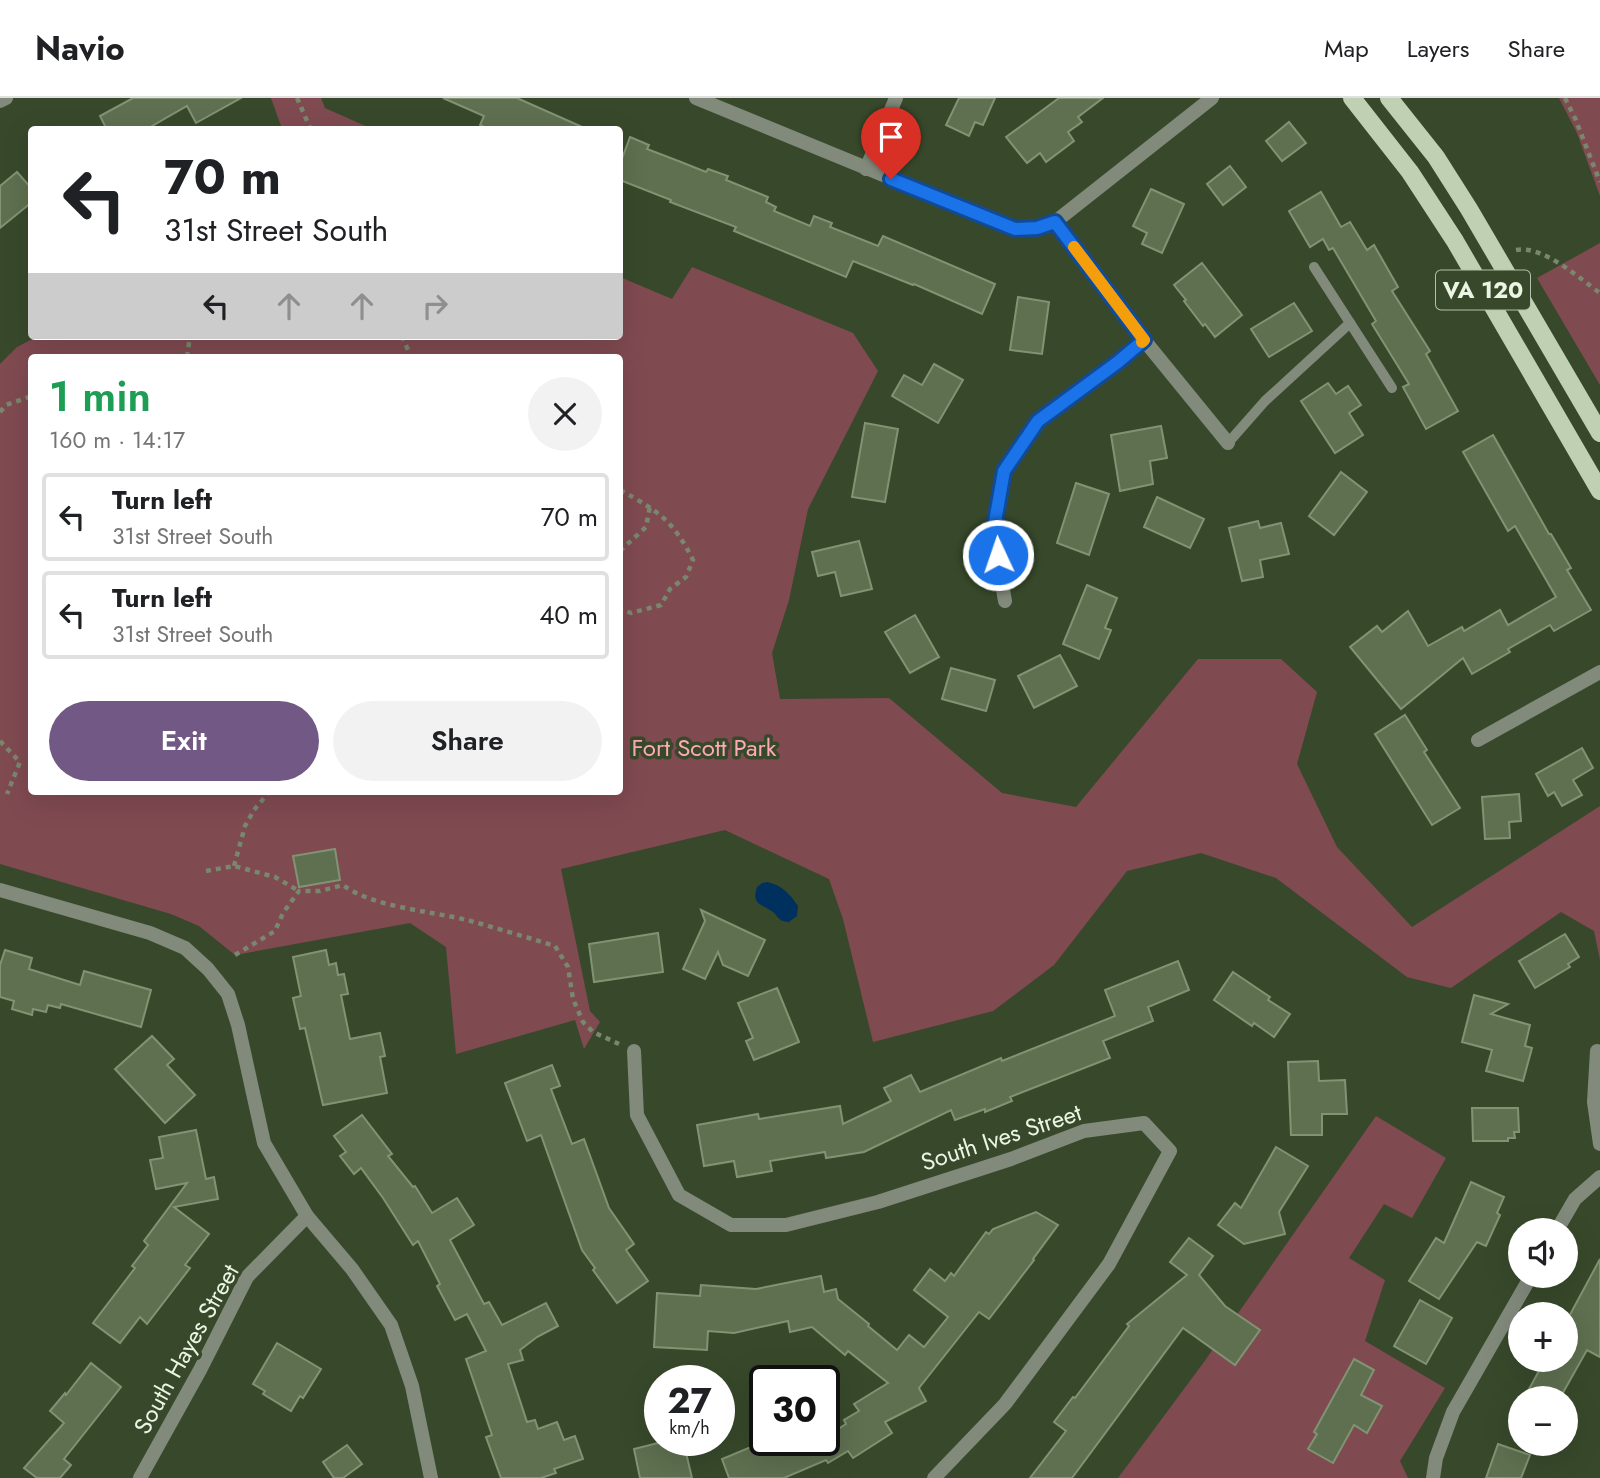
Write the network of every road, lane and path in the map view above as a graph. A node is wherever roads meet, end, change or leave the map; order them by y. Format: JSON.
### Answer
{"nodes":[{"id":1,"x":6,"y":98,"type":"edge"},
{"id":2,"x":297,"y":98,"type":"edge"},
{"id":3,"x":696,"y":98,"type":"edge"},
{"id":4,"x":897,"y":98,"type":"edge"},
{"id":5,"x":1212,"y":98,"type":"edge"},
{"id":6,"x":1352,"y":98,"type":"edge"},
{"id":7,"x":1389,"y":98,"type":"edge"},
{"id":8,"x":1565,"y":98,"type":"edge"},
{"id":9,"x":0,"y":102,"type":"edge"},
{"id":10,"x":308,"y":126,"type":"edge"},
{"id":11,"x":866,"y":169,"type":"junction"},
{"id":12,"x":1600,"y":182,"type":"edge"},
{"id":13,"x":1055,"y":222,"type":"junction"},
{"id":14,"x":1512,"y":250,"type":"dead end"},
{"id":15,"x":1314,"y":267,"type":"dead end"},
{"id":16,"x":1600,"y":293,"type":"edge"},
{"id":17,"x":1350,"y":323,"type":"junction"},
{"id":18,"x":1144,"y":340,"type":"junction"},
{"id":19,"x":1392,"y":388,"type":"dead end"},
{"id":20,"x":28,"y":397,"type":"edge"},
{"id":21,"x":0,"y":412,"type":"edge"},
{"id":22,"x":1600,"y":432,"type":"edge"},
{"id":23,"x":1228,"y":443,"type":"joint"},
{"id":24,"x":1600,"y":491,"type":"edge"},
{"id":25,"x":623,"y":492,"type":"edge"},
{"id":26,"x":650,"y":506,"type":"junction"},
{"id":27,"x":623,"y":548,"type":"edge"},
{"id":28,"x":1006,"y":601,"type":"dead end"},
{"id":29,"x":623,"y":610,"type":"edge"},
{"id":30,"x":1600,"y":672,"type":"edge"},
{"id":31,"x":1478,"y":740,"type":"dead end"},
{"id":32,"x":0,"y":741,"type":"edge"},
{"id":33,"x":7,"y":794,"type":"dead end"},
{"id":34,"x":267,"y":795,"type":"edge"},
{"id":35,"x":234,"y":866,"type":"junction"},
{"id":36,"x":206,"y":871,"type":"dead end"},
{"id":37,"x":0,"y":890,"type":"edge"},
{"id":38,"x":299,"y":891,"type":"junction"},
{"id":39,"x":235,"y":955,"type":"dead end"},
{"id":40,"x":634,"y":1051,"type":"joint"},
{"id":41,"x":1597,"y":1051,"type":"dead end"},
{"id":42,"x":1600,"y":1144,"type":"edge"},
{"id":43,"x":1600,"y":1177,"type":"edge"},
{"id":44,"x":307,"y":1216,"type":"junction"},
{"id":45,"x":1565,"y":1218,"type":"edge"},
{"id":46,"x":1524,"y":1288,"type":"edge"},
{"id":47,"x":140,"y":1478,"type":"edge"},
{"id":48,"x":431,"y":1478,"type":"edge"},
{"id":49,"x":934,"y":1478,"type":"edge"},
{"id":50,"x":1433,"y":1478,"type":"edge"}],
"edges":[{"from":1,"to":9,"type":"street"},
{"from":2,"to":10,"type":"path"},
{"from":3,"to":11,"type":"street"},
{"from":4,"to":11,"type":"street"},
{"from":5,"to":13,"type":"street"},
{"from":6,"to":24,"type":"main road","number":"VA 120"},
{"from":7,"to":22,"type":"main road","number":"VA 120"},
{"from":8,"to":12,"type":"path"},
{"from":11,"to":13,"type":"street"},
{"from":13,"to":18,"type":"street"},
{"from":14,"to":16,"type":"path"},
{"from":15,"to":17,"type":"lane"},
{"from":17,"to":19,"type":"lane"},
{"from":17,"to":23,"type":"lane"},
{"from":18,"to":23,"type":"street"},
{"from":18,"to":28,"type":"street"},
{"from":20,"to":21,"type":"path"},
{"from":25,"to":26,"type":"path"},
{"from":26,"to":27,"type":"path"},
{"from":26,"to":29,"type":"path"},
{"from":30,"to":31,"type":"street"},
{"from":32,"to":33,"type":"path"},
{"from":34,"to":35,"type":"path"},
{"from":35,"to":36,"type":"path"},
{"from":35,"to":38,"type":"path"},
{"from":37,"to":44,"type":"street"},
{"from":38,"to":39,"type":"path"},
{"from":38,"to":40,"type":"path"},
{"from":40,"to":49,"type":"street","name":"South Ives Street"},
{"from":41,"to":42,"type":"street"},
{"from":43,"to":45,"type":"street"},
{"from":44,"to":47,"type":"street","name":"South Hayes Street"},
{"from":44,"to":48,"type":"street"},
{"from":46,"to":50,"type":"street"}]}
